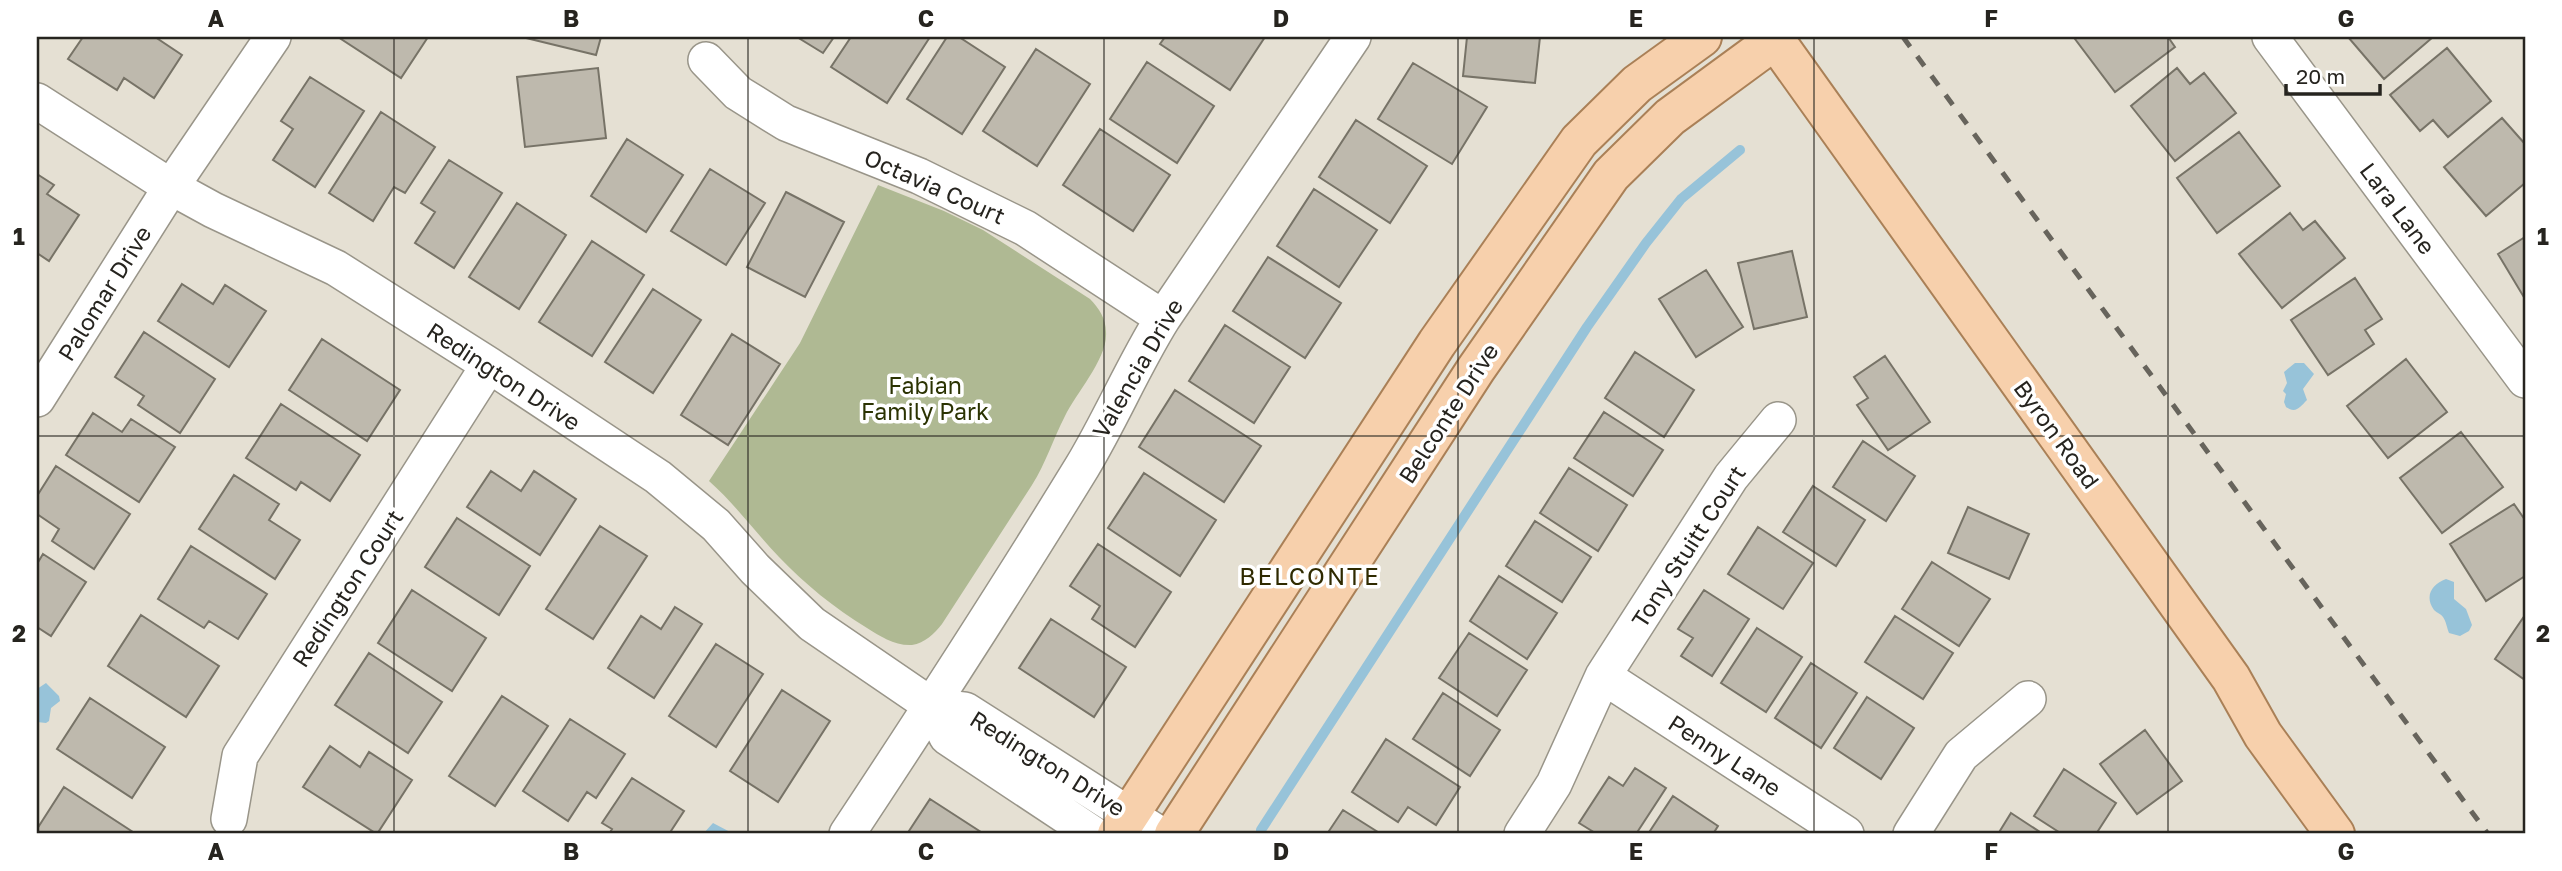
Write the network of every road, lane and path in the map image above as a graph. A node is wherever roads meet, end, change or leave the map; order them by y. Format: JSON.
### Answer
{"nodes":[{"id":1,"x":273,"y":37,"type":"edge"},
{"id":2,"x":1353,"y":37,"type":"edge"},
{"id":3,"x":1702,"y":37,"type":"edge"},
{"id":4,"x":2270,"y":37,"type":"edge"},
{"id":5,"x":1774,"y":38,"type":"edge"},
{"id":6,"x":706,"y":60,"type":"dead end"},
{"id":7,"x":37,"y":101,"type":"edge"},
{"id":8,"x":171,"y":187,"type":"junction"},
{"id":9,"x":1163,"y":318,"type":"junction"},
{"id":10,"x":489,"y":365,"type":"junction"},
{"id":11,"x":2525,"y":380,"type":"edge"},
{"id":12,"x":37,"y":399,"type":"edge"},
{"id":13,"x":1777,"y":420,"type":"dead end"},
{"id":14,"x":1603,"y":676,"type":"junction"},
{"id":15,"x":2028,"y":699,"type":"dead end"},
{"id":16,"x":932,"y":706,"type":"junction"},
{"id":17,"x":229,"y":820,"type":"dead end"},
{"id":18,"x":1135,"y":828,"type":"edge"},
{"id":19,"x":847,"y":834,"type":"edge"},
{"id":20,"x":1094,"y":834,"type":"edge"},
{"id":21,"x":1174,"y":834,"type":"edge"},
{"id":22,"x":1522,"y":834,"type":"edge"},
{"id":23,"x":1846,"y":834,"type":"edge"},
{"id":24,"x":1911,"y":834,"type":"edge"},
{"id":25,"x":2335,"y":834,"type":"edge"}],
"edges":[{"from":1,"to":8,"type":"street","name":"Palomar Drive"},
{"from":2,"to":9,"type":"street","name":"Valencia Drive"},
{"from":3,"to":18,"type":"main road","name":"Belconte Drive"},
{"from":4,"to":11,"type":"street","name":"Lara Lane"},
{"from":5,"to":21,"type":"main road","name":"Belconte Drive"},
{"from":5,"to":25,"type":"main road","name":"Byron Road"},
{"from":6,"to":9,"type":"street","name":"Octavia Court"},
{"from":7,"to":8,"type":"street","name":"Redington Drive"},
{"from":8,"to":10,"type":"street","name":"Redington Drive"},
{"from":8,"to":12,"type":"street","name":"Palomar Drive"},
{"from":9,"to":16,"type":"street","name":"Valencia Drive"},
{"from":10,"to":16,"type":"street","name":"Redington Drive"},
{"from":10,"to":17,"type":"street","name":"Redington Court"},
{"from":13,"to":14,"type":"street","name":"Tony Stuitt Court"},
{"from":14,"to":22,"type":"street","name":"Tony Stuitt Court"},
{"from":14,"to":23,"type":"street","name":"Penny Lane"},
{"from":15,"to":24,"type":"street"},
{"from":16,"to":18,"type":"street","name":"Redington Drive"},
{"from":16,"to":19,"type":"street","name":"Valencia Drive"},
{"from":16,"to":20,"type":"street","name":"Redington Drive"}]}
